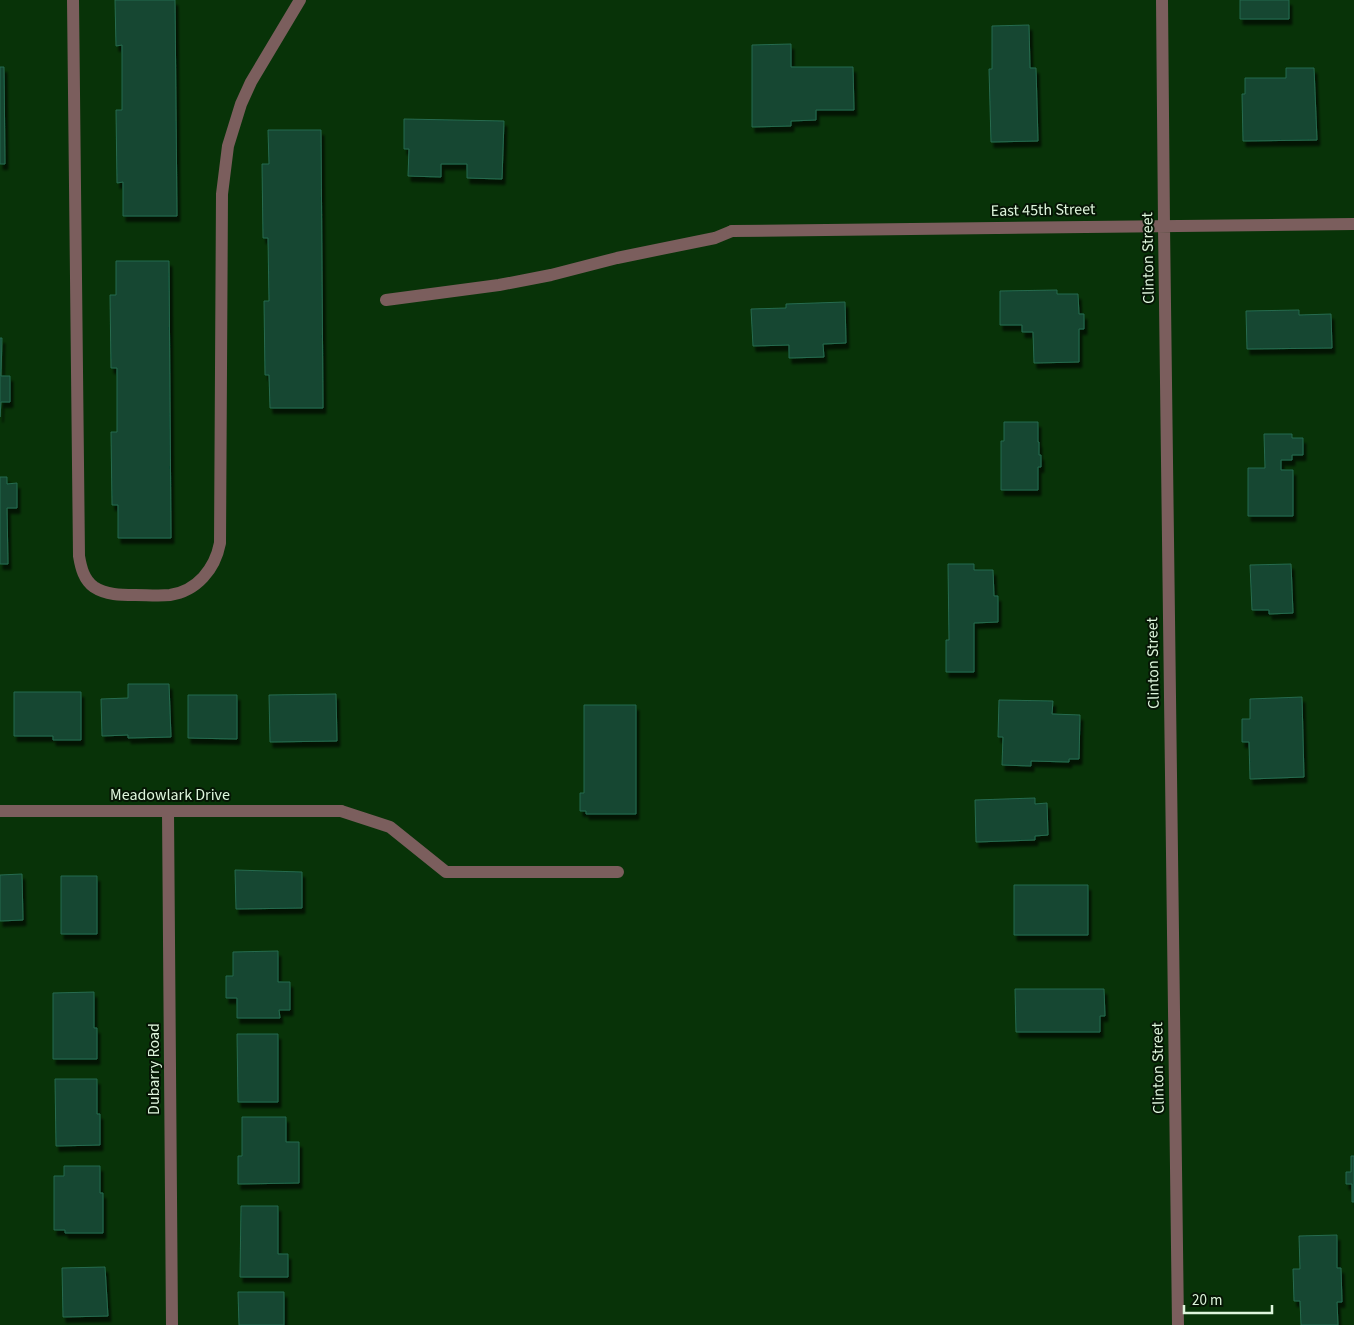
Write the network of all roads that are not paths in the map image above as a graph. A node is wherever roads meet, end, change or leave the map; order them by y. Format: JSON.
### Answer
{"nodes":[{"id":1,"x":73,"y":0,"type":"edge"},
{"id":2,"x":300,"y":0,"type":"edge"},
{"id":3,"x":1162,"y":0,"type":"edge"},
{"id":4,"x":1354,"y":224,"type":"edge"},
{"id":5,"x":1164,"y":225,"type":"junction"},
{"id":6,"x":386,"y":300,"type":"dead end"},
{"id":7,"x":0,"y":811,"type":"edge"},
{"id":8,"x":168,"y":812,"type":"junction"},
{"id":9,"x":618,"y":872,"type":"dead end"},
{"id":10,"x":172,"y":1325,"type":"edge"},
{"id":11,"x":1178,"y":1325,"type":"edge"}],
"edges":[{"from":1,"to":2,"type":"street"},
{"from":3,"to":5,"type":"street","name":"Clinton Street"},
{"from":4,"to":5,"type":"street","name":"East 45th Street"},
{"from":5,"to":6,"type":"street","name":"East 45th Street"},
{"from":5,"to":11,"type":"street","name":"Clinton Street"},
{"from":7,"to":8,"type":"street","name":"Meadowlark Drive"},
{"from":8,"to":9,"type":"street","name":"Meadowlark Drive"},
{"from":8,"to":10,"type":"street","name":"Dubarry Road"}]}
